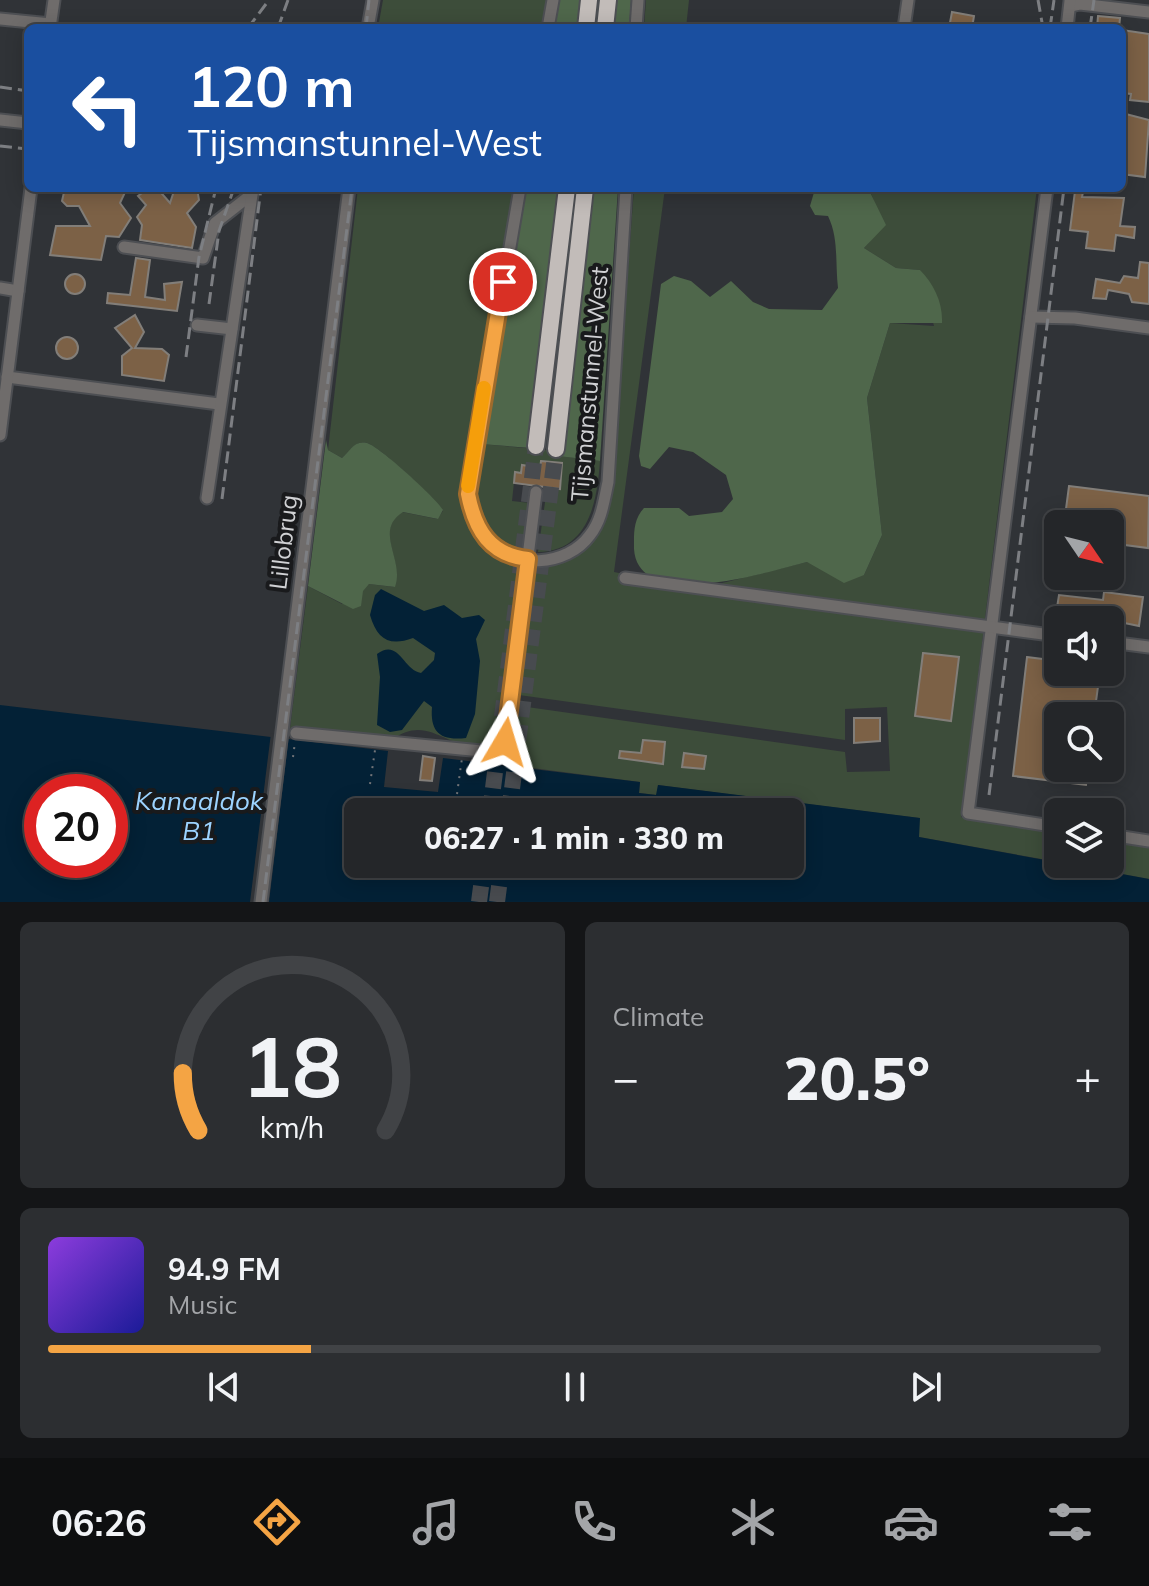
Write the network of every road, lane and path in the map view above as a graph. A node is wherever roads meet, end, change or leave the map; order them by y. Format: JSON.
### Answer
{"nodes":[{"id":1,"x":54,"y":0,"type":"edge"},
{"id":2,"x":373,"y":0,"type":"edge"},
{"id":3,"x":553,"y":0,"type":"edge"},
{"id":4,"x":589,"y":0,"type":"edge"},
{"id":5,"x":608,"y":0,"type":"edge"},
{"id":6,"x":638,"y":0,"type":"edge"},
{"id":7,"x":908,"y":0,"type":"edge"},
{"id":8,"x":1070,"y":3,"type":"edge"},
{"id":9,"x":1149,"y":12,"type":"edge"},
{"id":10,"x":0,"y":19,"type":"edge"},
{"id":11,"x":36,"y":24,"type":"edge"},
{"id":12,"x":51,"y":24,"type":"edge"},
{"id":13,"x":369,"y":24,"type":"edge"},
{"id":14,"x":549,"y":24,"type":"edge"},
{"id":15,"x":586,"y":24,"type":"edge"},
{"id":16,"x":605,"y":24,"type":"edge"},
{"id":17,"x":636,"y":24,"type":"edge"},
{"id":18,"x":905,"y":24,"type":"edge"},
{"id":19,"x":1067,"y":24,"type":"edge"},
{"id":20,"x":0,"y":120,"type":"edge"},
{"id":21,"x":24,"y":123,"type":"edge"},
{"id":22,"x":30,"y":192,"type":"edge"},
{"id":23,"x":251,"y":192,"type":"edge"},
{"id":24,"x":252,"y":192,"type":"edge"},
{"id":25,"x":348,"y":192,"type":"edge"},
{"id":26,"x":519,"y":192,"type":"edge"},
{"id":27,"x":567,"y":192,"type":"edge"},
{"id":28,"x":585,"y":192,"type":"edge"},
{"id":29,"x":626,"y":192,"type":"edge"},
{"id":30,"x":1047,"y":192,"type":"edge"},
{"id":31,"x":124,"y":247,"type":"dead end"},
{"id":32,"x":0,"y":288,"type":"edge"},
{"id":33,"x":18,"y":291,"type":"junction"},
{"id":34,"x":1031,"y":317,"type":"junction"},
{"id":35,"x":197,"y":325,"type":"dead end"},
{"id":36,"x":1149,"y":328,"type":"edge"},
{"id":37,"x":232,"y":329,"type":"junction"},
{"id":38,"x":5,"y":350,"type":"edge"},
{"id":39,"x":7,"y":377,"type":"junction"},
{"id":40,"x":219,"y":404,"type":"junction"},
{"id":41,"x":2,"y":408,"type":"edge"},
{"id":42,"x":0,"y":435,"type":"edge"},
{"id":43,"x":536,"y":446,"type":"tunnel mouth"},
{"id":44,"x":556,"y":449,"type":"tunnel mouth"},
{"id":45,"x":536,"y":492,"type":"dead end"},
{"id":46,"x":207,"y":498,"type":"dead end"},
{"id":47,"x":528,"y":559,"type":"junction"},
{"id":48,"x":625,"y":578,"type":"dead end"},
{"id":49,"x":992,"y":628,"type":"junction"},
{"id":50,"x":1044,"y":634,"type":"edge"},
{"id":51,"x":1124,"y":644,"type":"edge"},
{"id":52,"x":1149,"y":647,"type":"edge"},
{"id":53,"x":296,"y":733,"type":"joint"},
{"id":54,"x":376,"y":740,"type":"junction"},
{"id":55,"x":463,"y":749,"type":"junction"},
{"id":56,"x":293,"y":757,"type":"dead end"},
{"id":57,"x":370,"y":784,"type":"dead end"},
{"id":58,"x":457,"y":794,"type":"dead end"},
{"id":59,"x":1044,"y":825,"type":"edge"},
{"id":60,"x":1124,"y":837,"type":"edge"},
{"id":61,"x":1149,"y":841,"type":"edge"},
{"id":62,"x":261,"y":902,"type":"edge"}],
"edges":[{"from":1,"to":12,"type":"street"},
{"from":2,"to":13,"type":"street"},
{"from":3,"to":14,"type":"street"},
{"from":4,"to":15,"type":"highway"},
{"from":5,"to":16,"type":"highway"},
{"from":6,"to":17,"type":"street"},
{"from":7,"to":18,"type":"street"},
{"from":8,"to":9,"type":"street"},
{"from":8,"to":19,"type":"street"},
{"from":10,"to":11,"type":"street"},
{"from":20,"to":21,"type":"street"},
{"from":22,"to":33,"type":"street"},
{"from":23,"to":31,"type":"street"},
{"from":24,"to":37,"type":"street"},
{"from":25,"to":62,"type":"street","name":"Lillobrug"},
{"from":26,"to":47,"type":"street","name":"Tijsmanstunnel-West"},
{"from":27,"to":43,"type":"highway"},
{"from":28,"to":44,"type":"highway"},
{"from":29,"to":47,"type":"street","name":"Tijsmanstunnel-West"},
{"from":30,"to":34,"type":"street"},
{"from":32,"to":33,"type":"street"},
{"from":33,"to":38,"type":"street"},
{"from":34,"to":36,"type":"street"},
{"from":34,"to":49,"type":"street"},
{"from":35,"to":37,"type":"street"},
{"from":37,"to":40,"type":"street"},
{"from":38,"to":39,"type":"street"},
{"from":39,"to":40,"type":"street"},
{"from":39,"to":41,"type":"street"},
{"from":40,"to":46,"type":"street"},
{"from":41,"to":42,"type":"street"},
{"from":45,"to":47,"type":"street"},
{"from":47,"to":55,"type":"street"},
{"from":48,"to":49,"type":"street"},
{"from":49,"to":50,"type":"street"},
{"from":49,"to":59,"type":"street"},
{"from":51,"to":52,"type":"street"},
{"from":53,"to":54,"type":"street"},
{"from":53,"to":56,"type":"path"},
{"from":54,"to":55,"type":"street"},
{"from":54,"to":57,"type":"path"},
{"from":55,"to":58,"type":"path"},
{"from":60,"to":61,"type":"street"}]}
